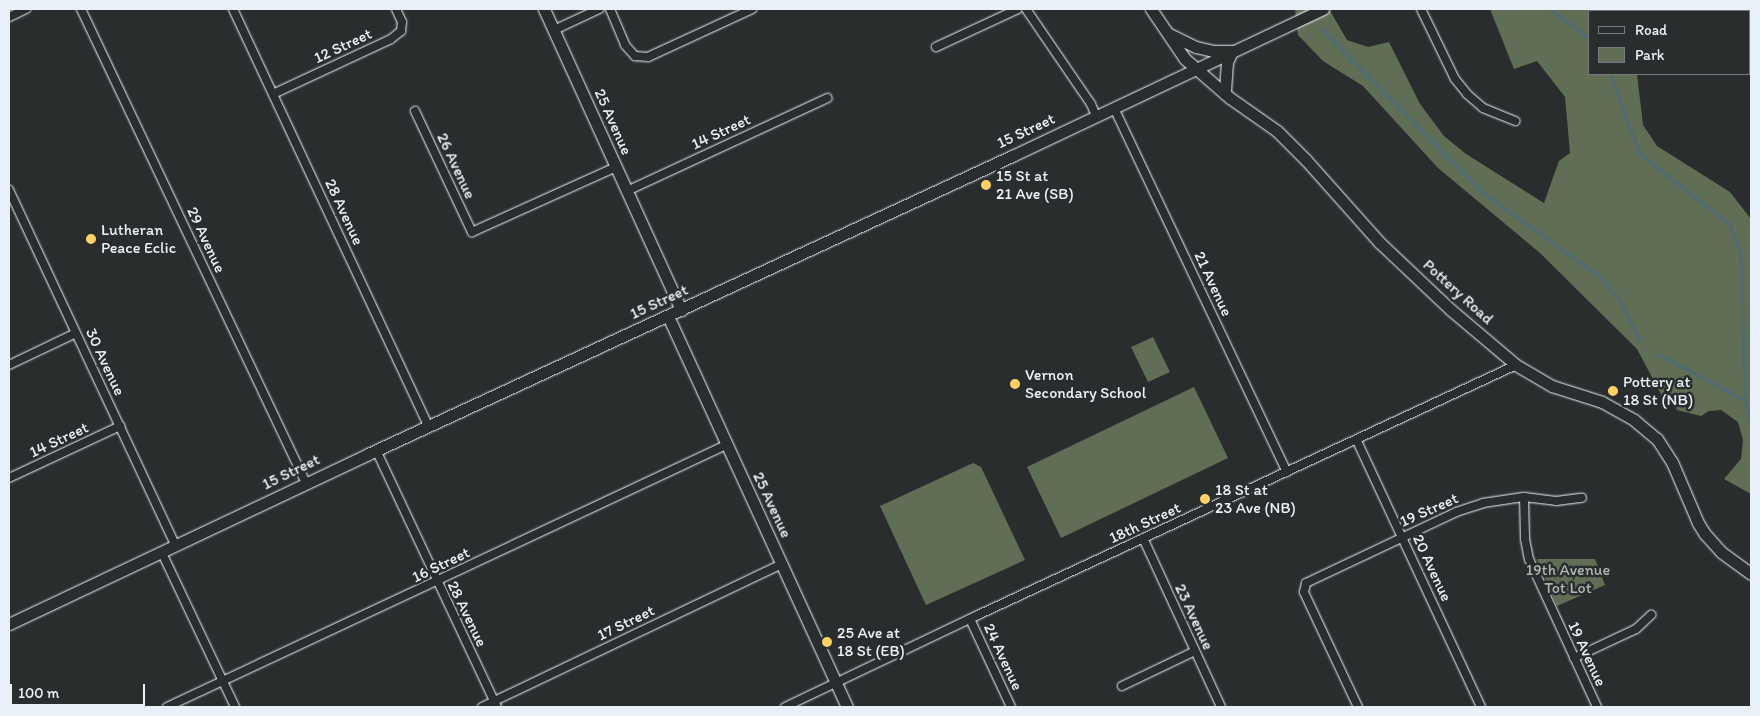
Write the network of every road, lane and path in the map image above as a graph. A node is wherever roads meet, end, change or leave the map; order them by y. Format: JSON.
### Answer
{"nodes":[{"id":1,"x":26,"y":9,"type":"edge"},
{"id":2,"x":81,"y":9,"type":"edge"},
{"id":3,"x":233,"y":9,"type":"edge"},
{"id":4,"x":396,"y":9,"type":"edge"},
{"id":5,"x":544,"y":9,"type":"edge"},
{"id":6,"x":599,"y":9,"type":"edge"},
{"id":7,"x":610,"y":9,"type":"edge"},
{"id":8,"x":752,"y":9,"type":"edge"},
{"id":9,"x":1018,"y":9,"type":"edge"},
{"id":10,"x":1026,"y":9,"type":"edge"},
{"id":11,"x":1151,"y":9,"type":"edge"},
{"id":12,"x":1323,"y":9,"type":"edge"},
{"id":13,"x":1421,"y":9,"type":"edge"},
{"id":14,"x":9,"y":17,"type":"edge"},
{"id":15,"x":554,"y":30,"type":"junction"},
{"id":16,"x":1167,"y":33,"type":"junction"},
{"id":17,"x":936,"y":47,"type":"dead end"},
{"id":18,"x":1232,"y":51,"type":"junction"},
{"id":19,"x":1194,"y":68,"type":"junction"},
{"id":20,"x":273,"y":94,"type":"junction"},
{"id":21,"x":1225,"y":94,"type":"junction"},
{"id":22,"x":827,"y":98,"type":"dead end"},
{"id":23,"x":1114,"y":108,"type":"junction"},
{"id":24,"x":415,"y":111,"type":"dead end"},
{"id":25,"x":1096,"y":116,"type":"junction"},
{"id":26,"x":1515,"y":121,"type":"dead end"},
{"id":27,"x":616,"y":167,"type":"junction"},
{"id":28,"x":9,"y":190,"type":"edge"},
{"id":29,"x":627,"y":191,"type":"junction"},
{"id":30,"x":681,"y":310,"type":"junction"},
{"id":31,"x":668,"y":316,"type":"junction"},
{"id":32,"x":76,"y":333,"type":"junction"},
{"id":33,"x":9,"y":365,"type":"edge"},
{"id":34,"x":1516,"y":365,"type":"junction"},
{"id":35,"x":120,"y":426,"type":"junction"},
{"id":36,"x":428,"y":426,"type":"junction"},
{"id":37,"x":1357,"y":441,"type":"junction"},
{"id":38,"x":726,"y":445,"type":"junction"},
{"id":39,"x":376,"y":450,"type":"junction"},
{"id":40,"x":1288,"y":472,"type":"junction"},
{"id":41,"x":9,"y":478,"type":"edge"},
{"id":42,"x":306,"y":483,"type":"junction"},
{"id":43,"x":1524,"y":497,"type":"junction"},
{"id":44,"x":1582,"y":498,"type":"dead end"},
{"id":45,"x":1402,"y":537,"type":"junction"},
{"id":46,"x":1143,"y":538,"type":"junction"},
{"id":47,"x":176,"y":546,"type":"junction"},
{"id":48,"x":162,"y":553,"type":"junction"},
{"id":49,"x":782,"y":564,"type":"junction"},
{"id":50,"x":1751,"y":574,"type":"edge"},
{"id":51,"x":437,"y":583,"type":"junction"},
{"id":52,"x":1651,"y":615,"type":"dead end"},
{"id":53,"x":970,"y":619,"type":"junction"},
{"id":54,"x":9,"y":624,"type":"edge"},
{"id":55,"x":1195,"y":651,"type":"junction"},
{"id":56,"x":1574,"y":658,"type":"junction"},
{"id":57,"x":224,"y":681,"type":"junction"},
{"id":58,"x":836,"y":683,"type":"junction"},
{"id":59,"x":1122,"y":686,"type":"dead end"},
{"id":60,"x":496,"y":704,"type":"edge"},
{"id":61,"x":167,"y":707,"type":"edge"},
{"id":62,"x":235,"y":707,"type":"edge"},
{"id":63,"x":482,"y":707,"type":"edge"},
{"id":64,"x":785,"y":707,"type":"edge"},
{"id":65,"x":848,"y":707,"type":"edge"},
{"id":66,"x":1011,"y":707,"type":"edge"},
{"id":67,"x":1221,"y":707,"type":"edge"},
{"id":68,"x":1358,"y":707,"type":"edge"},
{"id":69,"x":1481,"y":707,"type":"edge"},
{"id":70,"x":1598,"y":707,"type":"edge"}],
"edges":[{"from":1,"to":14,"type":"street"},
{"from":2,"to":42,"type":"street","name":"29 Avenue"},
{"from":3,"to":20,"type":"street","name":"28 Avenue"},
{"from":4,"to":20,"type":"street","name":"12 Street"},
{"from":5,"to":15,"type":"street","name":"25 Avenue"},
{"from":6,"to":15,"type":"street"},
{"from":7,"to":8,"type":"street"},
{"from":9,"to":17,"type":"street"},
{"from":10,"to":25,"type":"street"},
{"from":11,"to":16,"type":"street","name":"Pottery Road"},
{"from":12,"to":18,"type":"street","name":"15 Street"},
{"from":13,"to":26,"type":"street"},
{"from":15,"to":27,"type":"street","name":"25 Avenue"},
{"from":16,"to":18,"type":"street"},
{"from":16,"to":19,"type":"street","name":"Pottery Road"},
{"from":18,"to":19,"type":"street","name":"15 Street"},
{"from":18,"to":21,"type":"street"},
{"from":19,"to":21,"type":"street","name":"Pottery Road"},
{"from":19,"to":23,"type":"street","name":"15 Street"},
{"from":20,"to":36,"type":"street","name":"28 Avenue"},
{"from":21,"to":34,"type":"street","name":"Pottery Road"},
{"from":22,"to":29,"type":"street","name":"14 Street"},
{"from":23,"to":25,"type":"street","name":"15 Street"},
{"from":23,"to":40,"type":"street","name":"21 Avenue"},
{"from":24,"to":27,"type":"street","name":"26 Avenue"},
{"from":25,"to":30,"type":"street","name":"15 Street"},
{"from":27,"to":29,"type":"street","name":"25 Avenue"},
{"from":28,"to":32,"type":"street","name":"30 Avenue"},
{"from":29,"to":30,"type":"street","name":"25 Avenue"},
{"from":30,"to":31,"type":"street","name":"15 Street"},
{"from":31,"to":36,"type":"street","name":"15 Street"},
{"from":31,"to":38,"type":"street","name":"25 Avenue"},
{"from":32,"to":33,"type":"street"},
{"from":32,"to":35,"type":"street","name":"30 Avenue"},
{"from":34,"to":37,"type":"street","name":"18th Street"},
{"from":34,"to":50,"type":"street","name":"Pottery Road"},
{"from":35,"to":41,"type":"street","name":"14 Street"},
{"from":35,"to":47,"type":"street","name":"30 Avenue"},
{"from":36,"to":39,"type":"street","name":"15 Street"},
{"from":37,"to":40,"type":"street","name":"18th Street"},
{"from":37,"to":45,"type":"street","name":"20 Avenue"},
{"from":38,"to":49,"type":"street","name":"25 Avenue"},
{"from":38,"to":51,"type":"street","name":"16 Street"},
{"from":39,"to":42,"type":"street","name":"15 Street"},
{"from":39,"to":51,"type":"street","name":"28 Avenue"},
{"from":40,"to":46,"type":"street","name":"18th Street"},
{"from":42,"to":47,"type":"street","name":"15 Street"},
{"from":43,"to":44,"type":"street","name":"19 Street"},
{"from":43,"to":45,"type":"street","name":"19 Street"},
{"from":43,"to":56,"type":"street","name":"19 Avenue"},
{"from":45,"to":68,"type":"street","name":"19 Street"},
{"from":45,"to":69,"type":"street","name":"20 Avenue"},
{"from":46,"to":53,"type":"street","name":"18th Street"},
{"from":46,"to":55,"type":"street","name":"23 Avenue"},
{"from":47,"to":48,"type":"street","name":"15 Street"},
{"from":48,"to":54,"type":"street","name":"15 Street"},
{"from":48,"to":57,"type":"street"},
{"from":49,"to":58,"type":"street","name":"25 Avenue"},
{"from":49,"to":60,"type":"street","name":"17 Street"},
{"from":51,"to":57,"type":"street","name":"16 Street"},
{"from":51,"to":60,"type":"street","name":"28 Avenue"},
{"from":52,"to":56,"type":"street"},
{"from":53,"to":58,"type":"street","name":"18th Street"},
{"from":53,"to":66,"type":"street","name":"24 Avenue"},
{"from":55,"to":59,"type":"street"},
{"from":55,"to":67,"type":"street","name":"23 Avenue"},
{"from":56,"to":70,"type":"street","name":"19 Avenue"},
{"from":57,"to":61,"type":"street","name":"16 Street"},
{"from":57,"to":62,"type":"street"},
{"from":58,"to":64,"type":"street","name":"18th Street"},
{"from":58,"to":65,"type":"street","name":"25 Avenue"},
{"from":60,"to":63,"type":"street","name":"17 Street"}]}
